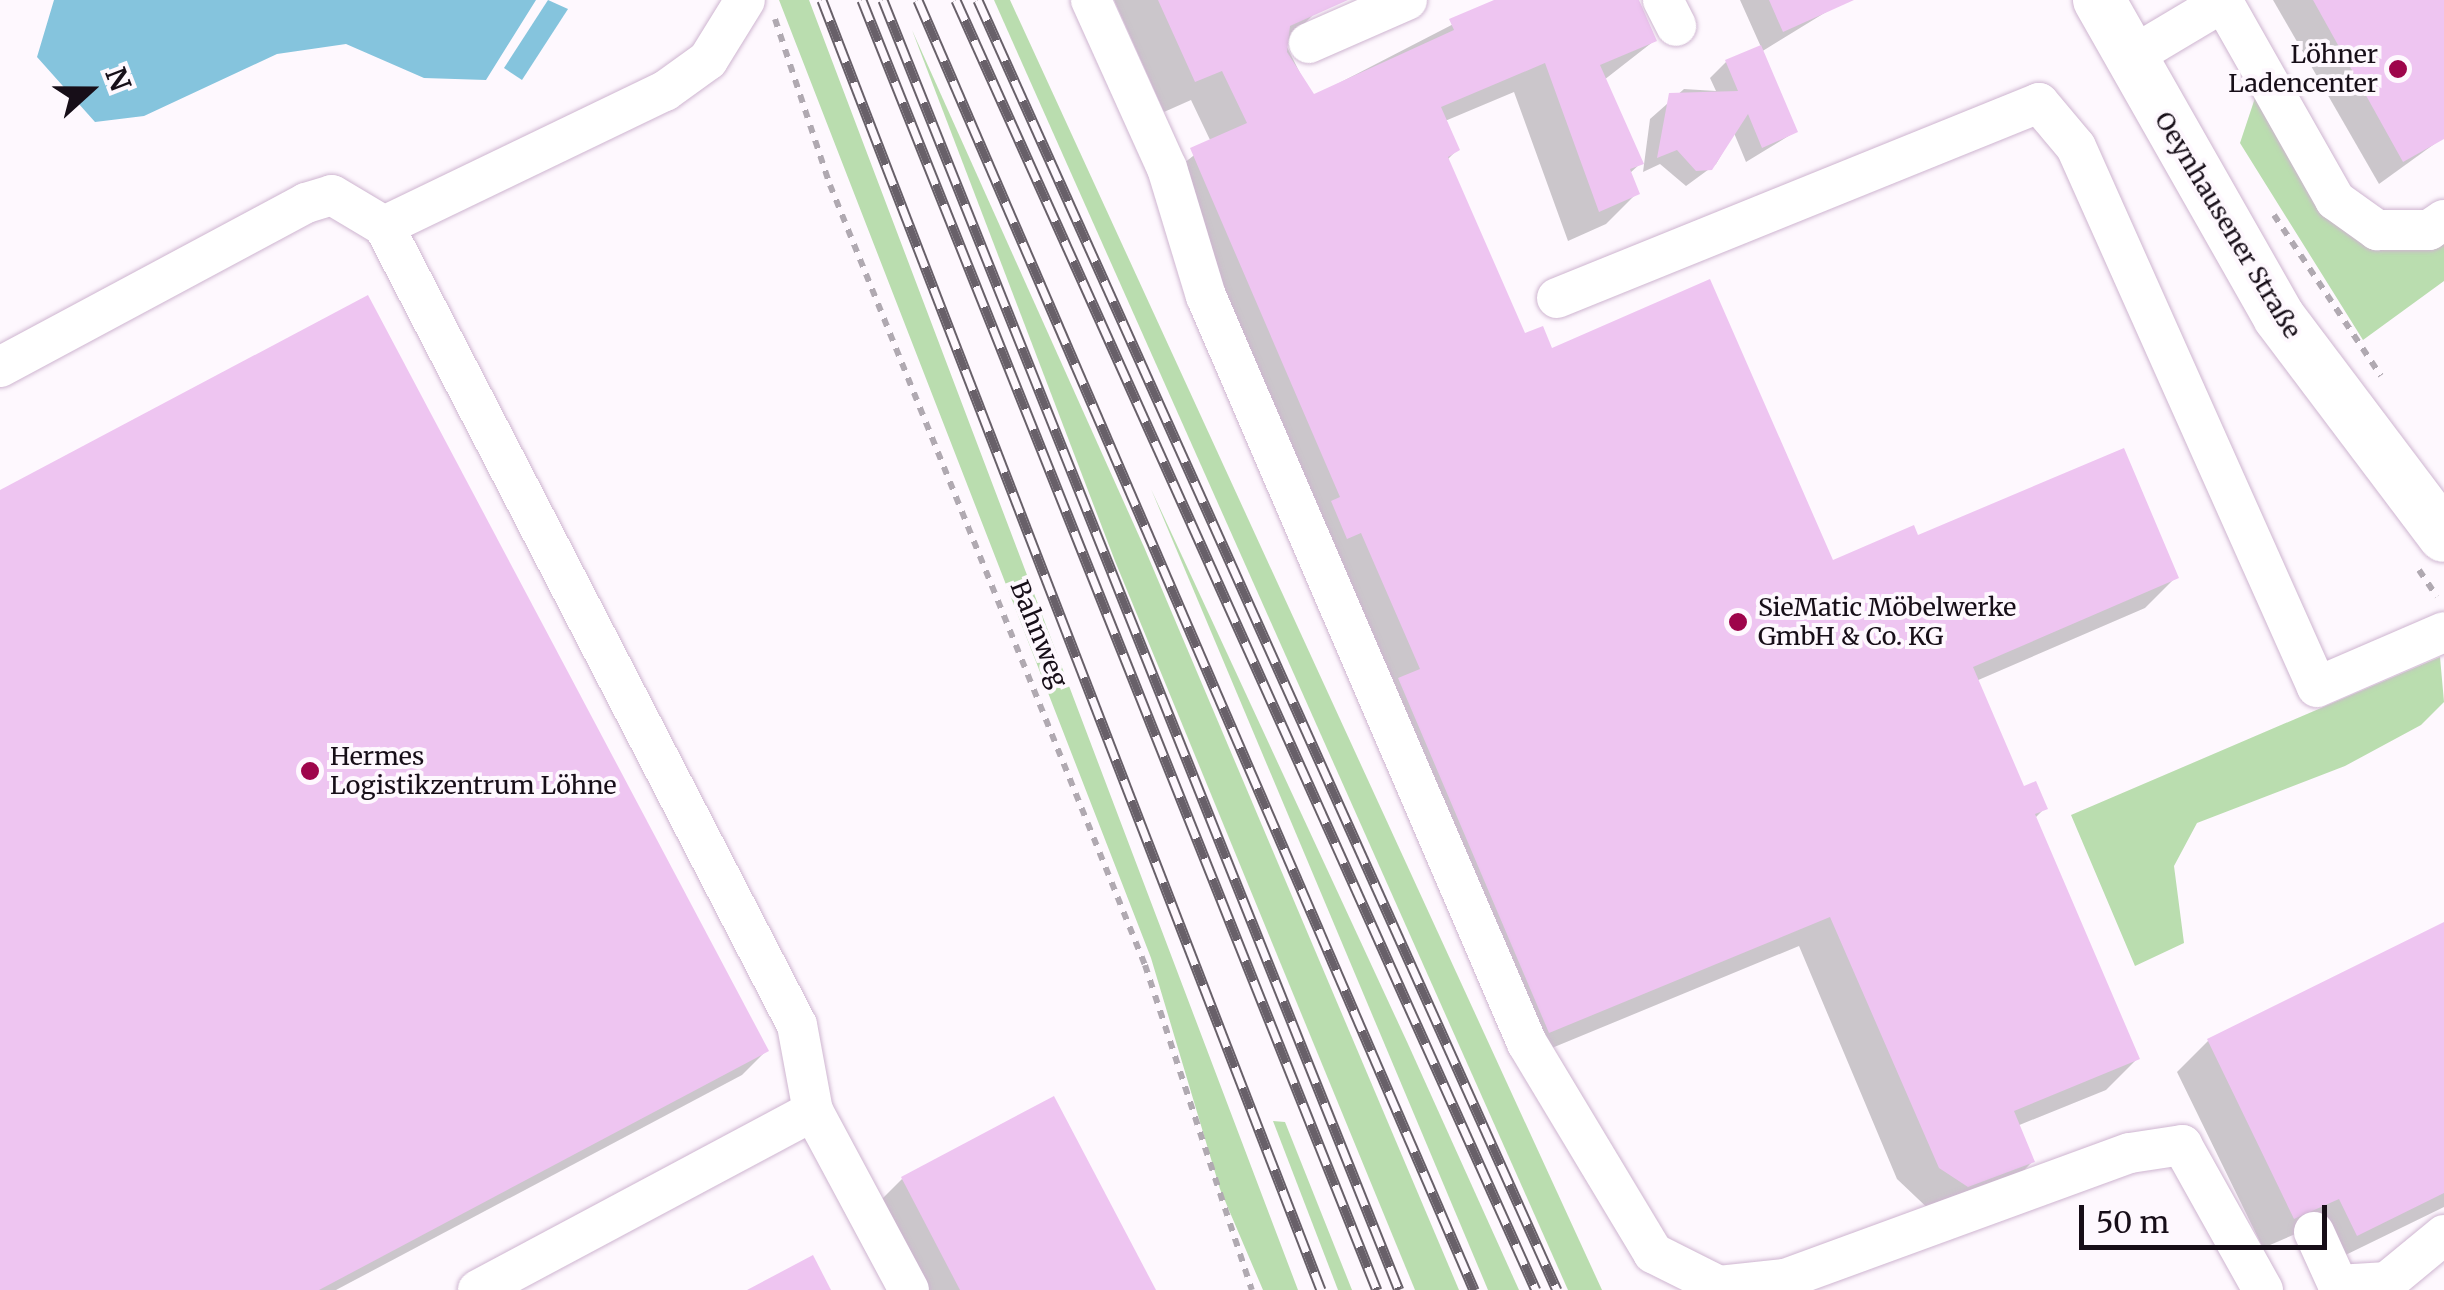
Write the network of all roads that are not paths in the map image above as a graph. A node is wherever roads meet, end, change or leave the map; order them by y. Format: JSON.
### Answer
{"nodes":[{"id":1,"x":744,"y":0,"type":"edge"},
{"id":2,"x":1091,"y":0,"type":"edge"},
{"id":3,"x":1407,"y":0,"type":"edge"},
{"id":4,"x":2099,"y":0,"type":"edge"},
{"id":5,"x":2223,"y":1,"type":"edge"},
{"id":6,"x":1309,"y":44,"type":"dead end"},
{"id":7,"x":2129,"y":58,"type":"junction"},
{"id":8,"x":2444,"y":220,"type":"edge"},
{"id":9,"x":384,"y":226,"type":"junction"},
{"id":10,"x":1558,"y":298,"type":"dead end"},
{"id":11,"x":0,"y":367,"type":"edge"},
{"id":12,"x":2444,"y":536,"type":"edge"},
{"id":13,"x":2444,"y":632,"type":"edge"},
{"id":14,"x":813,"y":1110,"type":"junction"},
{"id":15,"x":2314,"y":1232,"type":"dead end"},
{"id":16,"x":2444,"y":1235,"type":"edge"},
{"id":17,"x":2332,"y":1287,"type":"edge"},
{"id":18,"x":478,"y":1290,"type":"edge"},
{"id":19,"x":909,"y":1290,"type":"edge"},
{"id":20,"x":2264,"y":1290,"type":"edge"}],
"edges":[{"from":1,"to":9,"type":"lane"},
{"from":2,"to":20,"type":"lane"},
{"from":3,"to":6,"type":"lane"},
{"from":4,"to":7,"type":"main road","name":"Oeynhausener Straße"},
{"from":5,"to":7,"type":"lane"},
{"from":5,"to":8,"type":"lane"},
{"from":7,"to":12,"type":"main road","name":"Oeynhausener Straße"},
{"from":9,"to":11,"type":"lane"},
{"from":9,"to":14,"type":"lane"},
{"from":10,"to":13,"type":"lane"},
{"from":14,"to":18,"type":"lane"},
{"from":14,"to":19,"type":"lane"},
{"from":15,"to":17,"type":"lane"},
{"from":16,"to":17,"type":"lane"}]}
